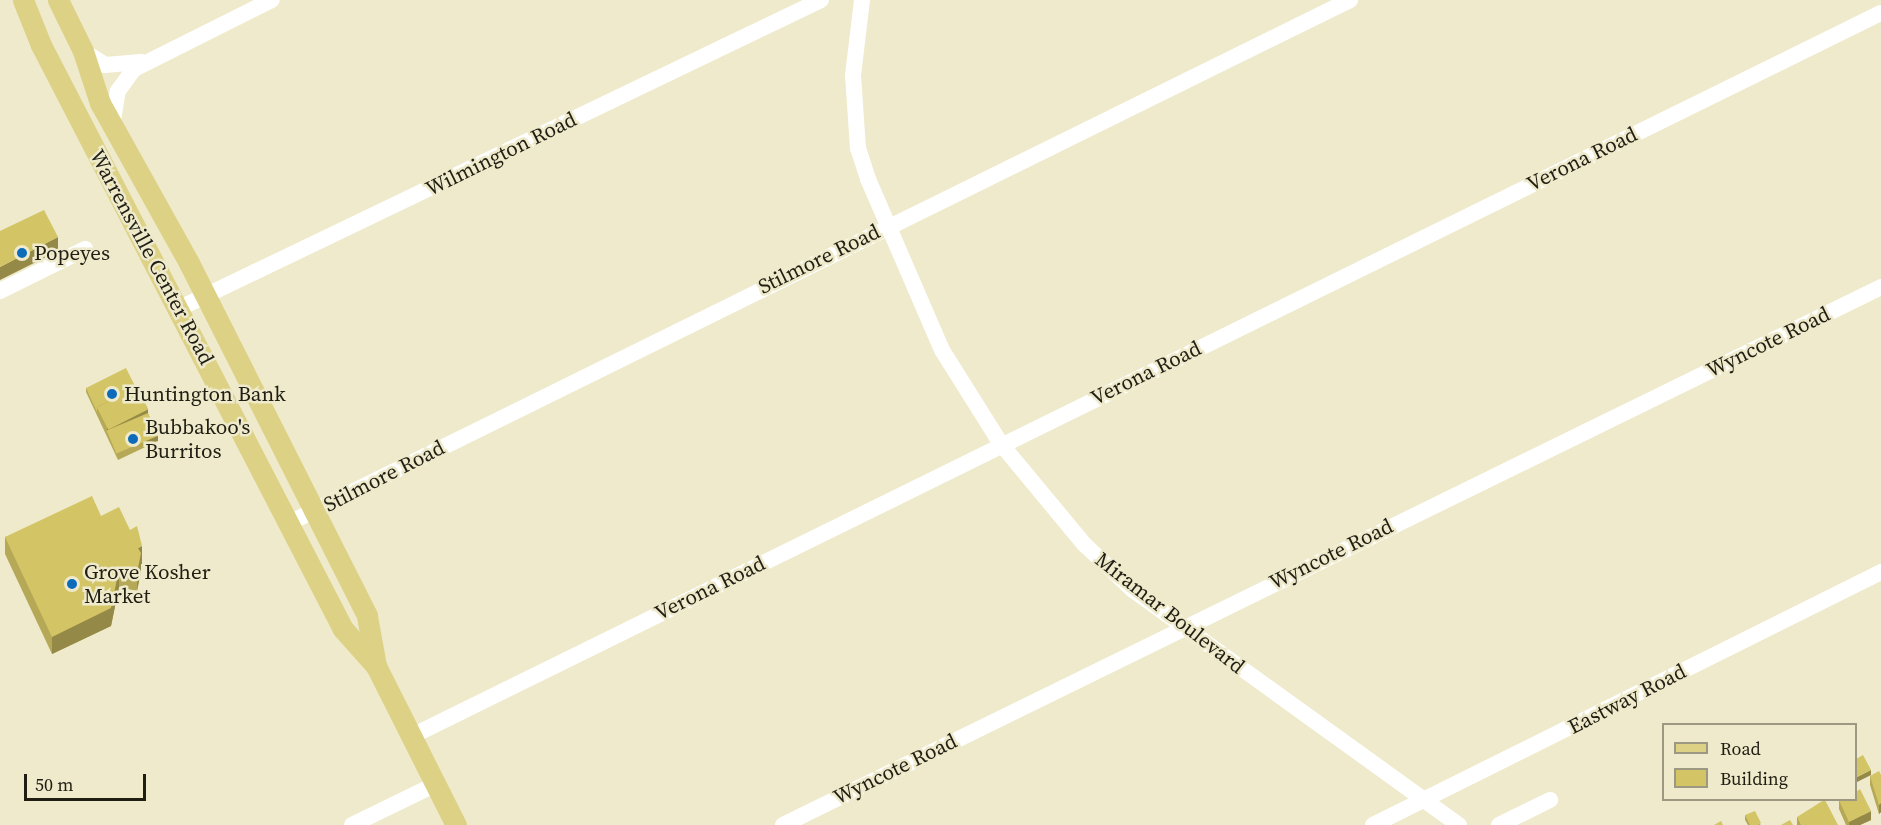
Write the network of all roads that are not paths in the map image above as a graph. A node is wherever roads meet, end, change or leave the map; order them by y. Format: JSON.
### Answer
{"nodes":[{"id":1,"x":23,"y":0,"type":"edge"},
{"id":2,"x":58,"y":0,"type":"edge"},
{"id":3,"x":272,"y":0,"type":"edge"},
{"id":4,"x":821,"y":0,"type":"edge"},
{"id":5,"x":862,"y":0,"type":"edge"},
{"id":6,"x":1350,"y":0,"type":"edge"},
{"id":7,"x":1881,"y":13,"type":"edge"},
{"id":8,"x":83,"y":51,"type":"junction"},
{"id":9,"x":145,"y":62,"type":"junction"},
{"id":10,"x":112,"y":127,"type":"junction"},
{"id":11,"x":886,"y":226,"type":"junction"},
{"id":12,"x":85,"y":249,"type":"dead end"},
{"id":13,"x":1881,"y":287,"type":"edge"},
{"id":14,"x":0,"y":291,"type":"edge"},
{"id":15,"x":205,"y":297,"type":"junction"},
{"id":16,"x":180,"y":308,"type":"junction"},
{"id":17,"x":1001,"y":444,"type":"junction"},
{"id":18,"x":313,"y":511,"type":"junction"},
{"id":19,"x":289,"y":523,"type":"junction"},
{"id":20,"x":1881,"y":572,"type":"edge"},
{"id":21,"x":1181,"y":627,"type":"junction"},
{"id":22,"x":380,"y":673,"type":"junction"},
{"id":23,"x":412,"y":736,"type":"junction"},
{"id":24,"x":436,"y":784,"type":"junction"},
{"id":25,"x":1425,"y":800,"type":"junction"},
{"id":26,"x":1550,"y":800,"type":"dead end"},
{"id":27,"x":383,"y":818,"type":"edge"},
{"id":28,"x":352,"y":825,"type":"edge"},
{"id":29,"x":456,"y":825,"type":"edge"},
{"id":30,"x":783,"y":825,"type":"edge"},
{"id":31,"x":1373,"y":825,"type":"edge"},
{"id":32,"x":1459,"y":825,"type":"edge"},
{"id":33,"x":1499,"y":825,"type":"edge"}],
"edges":[{"from":1,"to":16,"type":"main road","name":"Warrensville Center Road"},
{"from":2,"to":8,"type":"main road","name":"Warrensville Center Road"},
{"from":3,"to":9,"type":"street"},
{"from":4,"to":15,"type":"street","name":"Wilmington Road"},
{"from":5,"to":11,"type":"street","name":"Miramar Boulevard"},
{"from":6,"to":11,"type":"street","name":"Stilmore Road"},
{"from":7,"to":17,"type":"street","name":"Verona Road"},
{"from":8,"to":9,"type":"street"},
{"from":8,"to":10,"type":"main road","name":"Warrensville Center Road"},
{"from":9,"to":10,"type":"street"},
{"from":10,"to":15,"type":"main road","name":"Warrensville Center Road"},
{"from":11,"to":17,"type":"street","name":"Miramar Boulevard"},
{"from":11,"to":18,"type":"street","name":"Stilmore Road"},
{"from":12,"to":14,"type":"street"},
{"from":13,"to":21,"type":"street","name":"Wyncote Road"},
{"from":15,"to":16,"type":"street","name":"Wilmington Road"},
{"from":15,"to":18,"type":"main road","name":"Warrensville Center Road"},
{"from":16,"to":19,"type":"main road","name":"Warrensville Center Road"},
{"from":17,"to":21,"type":"street","name":"Miramar Boulevard"},
{"from":17,"to":23,"type":"street","name":"Verona Road"},
{"from":18,"to":19,"type":"street","name":"Stilmore Road"},
{"from":18,"to":22,"type":"main road","name":"Warrensville Center Road"},
{"from":19,"to":22,"type":"main road","name":"Warrensville Center Road"},
{"from":20,"to":25,"type":"street","name":"Eastway Road"},
{"from":21,"to":25,"type":"street","name":"Miramar Boulevard"},
{"from":21,"to":30,"type":"street","name":"Wyncote Road"},
{"from":22,"to":23,"type":"main road","name":"Warrensville Center Road"},
{"from":23,"to":24,"type":"main road","name":"Warrensville Center Road"},
{"from":24,"to":27,"type":"street"},
{"from":24,"to":29,"type":"main road","name":"Warrensville Center Road"},
{"from":25,"to":31,"type":"street","name":"Eastway Road"},
{"from":25,"to":32,"type":"street","name":"Miramar Boulevard"},
{"from":26,"to":33,"type":"street"},
{"from":27,"to":28,"type":"street"}]}
